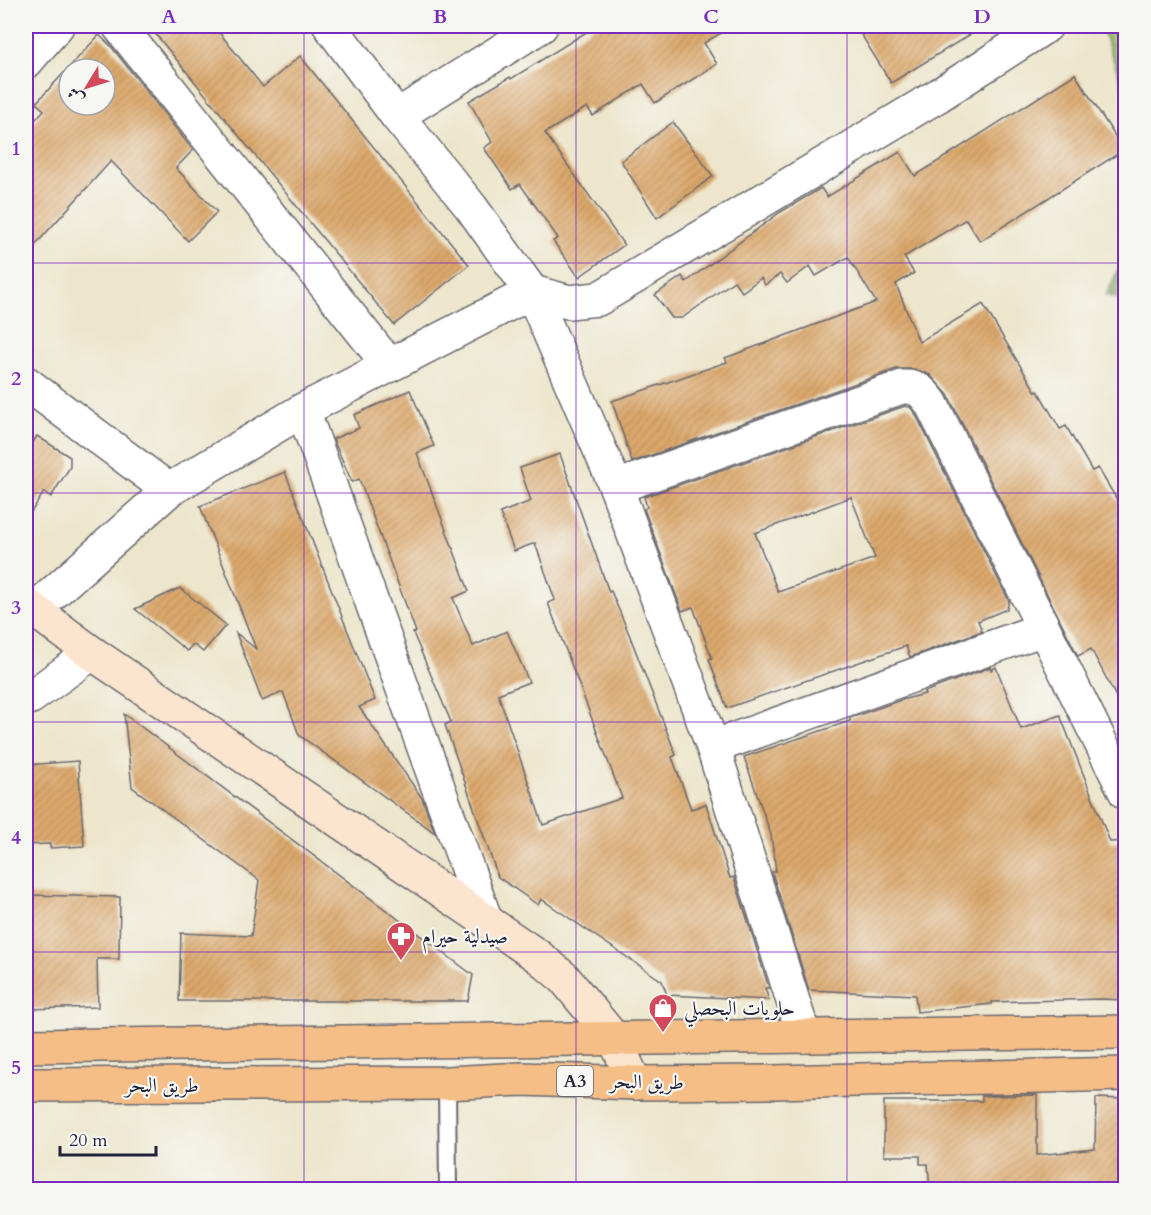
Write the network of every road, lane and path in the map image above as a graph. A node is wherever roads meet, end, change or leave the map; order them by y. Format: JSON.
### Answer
{"nodes":[{"id":1,"x":57,"y":26,"type":"edge"},
{"id":2,"x":119,"y":26,"type":"edge"},
{"id":3,"x":330,"y":26,"type":"edge"},
{"id":4,"x":541,"y":26,"type":"edge"},
{"id":5,"x":1046,"y":26,"type":"edge"},
{"id":6,"x":26,"y":62,"type":"edge"},
{"id":7,"x":397,"y":116,"type":"junction"},
{"id":8,"x":532,"y":292,"type":"junction"},
{"id":9,"x":389,"y":364,"type":"junction"},
{"id":10,"x":26,"y":383,"type":"edge"},
{"id":11,"x":303,"y":410,"type":"junction"},
{"id":12,"x":616,"y":487,"type":"junction"},
{"id":13,"x":169,"y":490,"type":"junction"},
{"id":14,"x":30,"y":607,"type":"edge"},
{"id":15,"x":1043,"y":629,"type":"junction"},
{"id":16,"x":92,"y":653,"type":"junction"},
{"id":17,"x":26,"y":699,"type":"edge"},
{"id":18,"x":713,"y":747,"type":"junction"},
{"id":19,"x":1125,"y":793,"type":"edge"},
{"id":20,"x":486,"y":921,"type":"junction"},
{"id":21,"x":1125,"y":1032,"type":"edge"},
{"id":22,"x":804,"y":1036,"type":"junction"},
{"id":23,"x":615,"y":1040,"type":"junction"},
{"id":24,"x":26,"y":1046,"type":"edge"},
{"id":25,"x":1125,"y":1074,"type":"edge"},
{"id":26,"x":447,"y":1083,"type":"junction"},
{"id":27,"x":635,"y":1083,"type":"junction"},
{"id":28,"x":26,"y":1085,"type":"edge"},
{"id":29,"x":448,"y":1190,"type":"edge"}],
"edges":[{"from":1,"to":6,"type":"street"},
{"from":2,"to":9,"type":"street"},
{"from":3,"to":7,"type":"street"},
{"from":4,"to":7,"type":"street"},
{"from":5,"to":8,"type":"street"},
{"from":7,"to":8,"type":"street"},
{"from":8,"to":9,"type":"street"},
{"from":8,"to":12,"type":"street"},
{"from":9,"to":11,"type":"street"},
{"from":10,"to":13,"type":"street"},
{"from":11,"to":13,"type":"street"},
{"from":11,"to":20,"type":"street"},
{"from":12,"to":15,"type":"street"},
{"from":12,"to":18,"type":"street"},
{"from":13,"to":14,"type":"street"},
{"from":14,"to":16,"type":"main road"},
{"from":15,"to":18,"type":"street"},
{"from":15,"to":19,"type":"street"},
{"from":16,"to":17,"type":"street"},
{"from":16,"to":20,"type":"main road"},
{"from":18,"to":22,"type":"street"},
{"from":20,"to":23,"type":"main road"},
{"from":21,"to":22,"type":"highway","name":"طريق البحر","number":"A3"},
{"from":22,"to":23,"type":"highway","name":"طريق البحر","number":"A3"},
{"from":23,"to":24,"type":"highway","name":"طريق البحر","number":"A3"},
{"from":23,"to":27,"type":"main road"},
{"from":25,"to":27,"type":"highway","name":"طريق البحر","number":"A3"},
{"from":26,"to":27,"type":"highway","name":"طريق البحر","number":"A3"},
{"from":26,"to":28,"type":"highway","name":"طريق البحر","number":"A3"},
{"from":26,"to":29,"type":"lane"}]}
